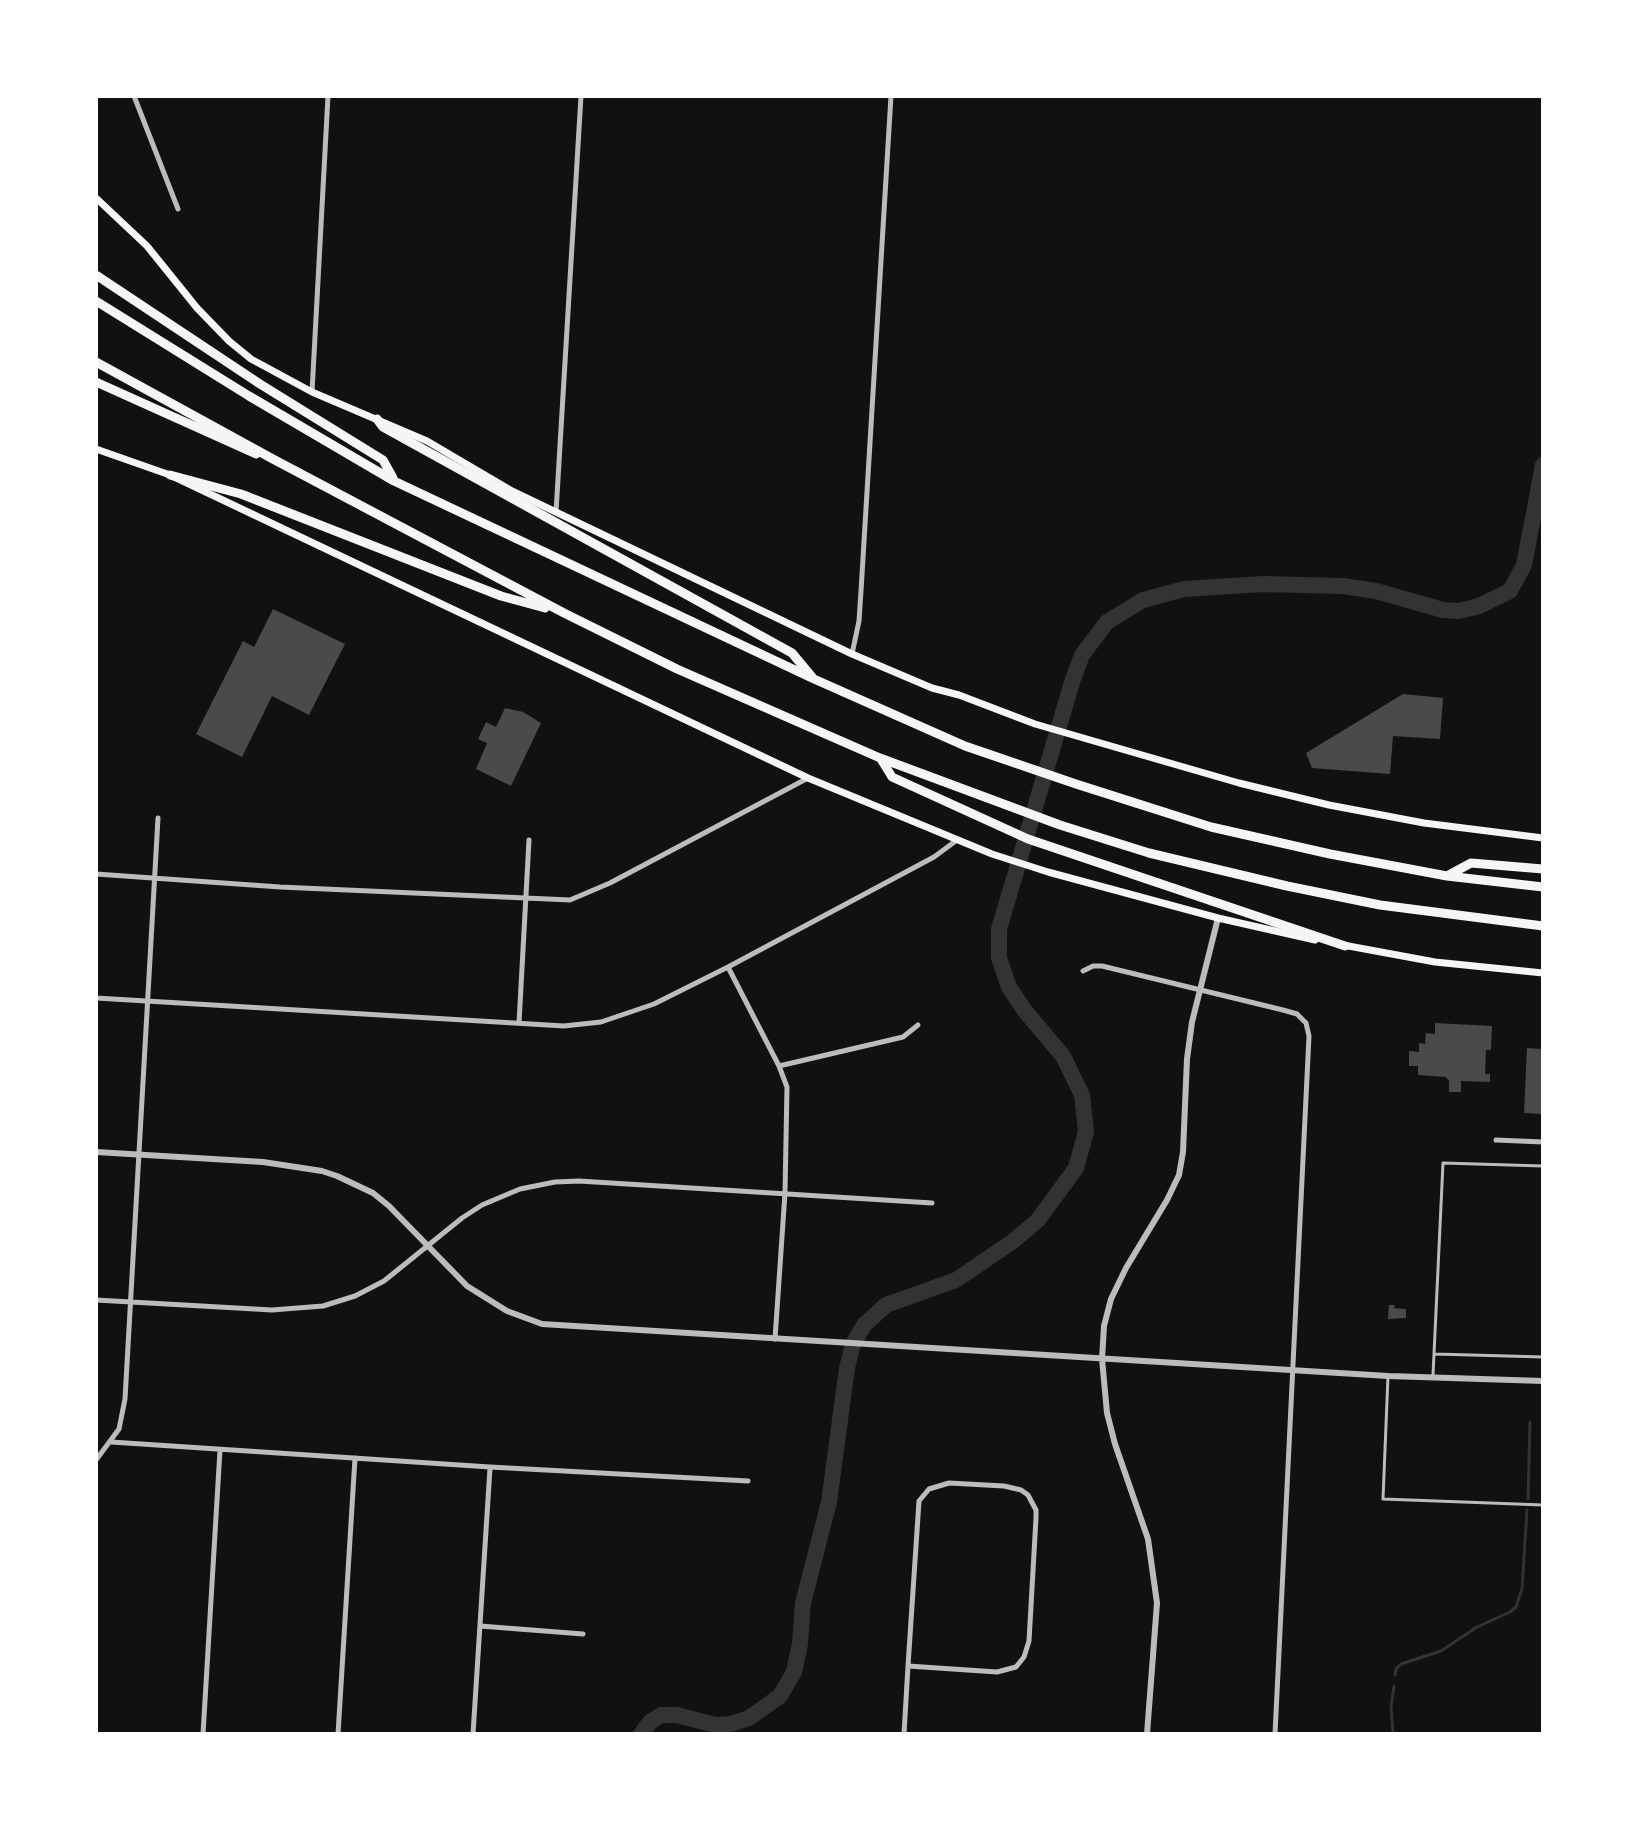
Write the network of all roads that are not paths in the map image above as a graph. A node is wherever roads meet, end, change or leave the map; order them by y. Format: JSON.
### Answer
{"nodes":[{"id":1,"x":134,"y":96,"type":"edge"},
{"id":2,"x":328,"y":96,"type":"edge"},
{"id":3,"x":581,"y":96,"type":"edge"},
{"id":4,"x":891,"y":96,"type":"edge"},
{"id":5,"x":96,"y":198,"type":"edge"},
{"id":6,"x":178,"y":209,"type":"dead end"},
{"id":7,"x":96,"y":275,"type":"edge"},
{"id":8,"x":96,"y":301,"type":"edge"},
{"id":9,"x":96,"y":362,"type":"edge"},
{"id":10,"x":96,"y":382,"type":"edge"},
{"id":11,"x":312,"y":392,"type":"junction"},
{"id":12,"x":377,"y":419,"type":"junction"},
{"id":13,"x":96,"y":449,"type":"edge"},
{"id":14,"x":271,"y":458,"type":"junction"},
{"id":15,"x":170,"y":475,"type":"junction"},
{"id":16,"x":394,"y":481,"type":"junction"},
{"id":17,"x":556,"y":512,"type":"junction"},
{"id":18,"x":564,"y":613,"type":"junction"},
{"id":19,"x":852,"y":654,"type":"junction"},
{"id":20,"x":814,"y":679,"type":"junction"},
{"id":21,"x":880,"y":758,"type":"junction"},
{"id":22,"x":808,"y":778,"type":"junction"},
{"id":23,"x":158,"y":818,"type":"dead end"},
{"id":24,"x":1543,"y":838,"type":"edge"},
{"id":25,"x":958,"y":839,"type":"junction"},
{"id":26,"x":529,"y":840,"type":"dead end"},
{"id":27,"x":1543,"y":869,"type":"edge"},
{"id":28,"x":96,"y":874,"type":"edge"},
{"id":29,"x":1447,"y":876,"type":"junction"},
{"id":30,"x":154,"y":878,"type":"junction"},
{"id":31,"x":1543,"y":887,"type":"edge"},
{"id":32,"x":527,"y":900,"type":"junction"},
{"id":33,"x":1218,"y":918,"type":"junction"},
{"id":34,"x":1543,"y":926,"type":"edge"},
{"id":35,"x":1345,"y":946,"type":"junction"},
{"id":36,"x":728,"y":967,"type":"junction"},
{"id":37,"x":1083,"y":971,"type":"dead end"},
{"id":38,"x":1543,"y":973,"type":"edge"},
{"id":39,"x":1200,"y":989,"type":"junction"},
{"id":40,"x":96,"y":998,"type":"edge"},
{"id":41,"x":147,"y":1000,"type":"junction"},
{"id":42,"x":519,"y":1023,"type":"junction"},
{"id":43,"x":918,"y":1025,"type":"dead end"},
{"id":44,"x":779,"y":1066,"type":"junction"},
{"id":45,"x":1496,"y":1140,"type":"dead end"},
{"id":46,"x":1543,"y":1142,"type":"edge"},
{"id":47,"x":96,"y":1152,"type":"edge"},
{"id":48,"x":139,"y":1155,"type":"junction"},
{"id":49,"x":1543,"y":1166,"type":"edge"},
{"id":50,"x":785,"y":1193,"type":"junction"},
{"id":51,"x":932,"y":1203,"type":"dead end"},
{"id":52,"x":428,"y":1245,"type":"junction"},
{"id":53,"x":96,"y":1300,"type":"edge"},
{"id":54,"x":130,"y":1302,"type":"junction"},
{"id":55,"x":775,"y":1340,"type":"junction"},
{"id":56,"x":1434,"y":1354,"type":"junction"},
{"id":57,"x":1543,"y":1357,"type":"edge"},
{"id":58,"x":1102,"y":1359,"type":"junction"},
{"id":59,"x":1292,"y":1371,"type":"junction"},
{"id":60,"x":1388,"y":1376,"type":"junction"},
{"id":61,"x":1432,"y":1378,"type":"junction"},
{"id":62,"x":1543,"y":1381,"type":"edge"},
{"id":63,"x":111,"y":1442,"type":"junction"},
{"id":64,"x":220,"y":1450,"type":"junction"},
{"id":65,"x":355,"y":1458,"type":"junction"},
{"id":66,"x":96,"y":1460,"type":"edge"},
{"id":67,"x":490,"y":1467,"type":"junction"},
{"id":68,"x":748,"y":1481,"type":"dead end"},
{"id":69,"x":1543,"y":1505,"type":"edge"},
{"id":70,"x":480,"y":1626,"type":"junction"},
{"id":71,"x":583,"y":1634,"type":"dead end"},
{"id":72,"x":908,"y":1666,"type":"junction"},
{"id":73,"x":203,"y":1734,"type":"edge"},
{"id":74,"x":338,"y":1734,"type":"edge"},
{"id":75,"x":473,"y":1734,"type":"edge"},
{"id":76,"x":904,"y":1734,"type":"edge"},
{"id":77,"x":1147,"y":1734,"type":"edge"},
{"id":78,"x":1275,"y":1734,"type":"edge"}],
"edges":[{"from":1,"to":6,"type":"street"},
{"from":2,"to":11,"type":"street"},
{"from":3,"to":17,"type":"street"},
{"from":4,"to":19,"type":"street"},
{"from":5,"to":11,"type":"main road"},
{"from":7,"to":16,"type":"highway"},
{"from":8,"to":16,"type":"highway"},
{"from":9,"to":14,"type":"highway"},
{"from":10,"to":14,"type":"highway"},
{"from":11,"to":12,"type":"main road"},
{"from":12,"to":17,"type":"main road"},
{"from":12,"to":20,"type":"highway"},
{"from":13,"to":15,"type":"main road"},
{"from":14,"to":18,"type":"highway"},
{"from":15,"to":18,"type":"highway"},
{"from":15,"to":22,"type":"main road"},
{"from":16,"to":20,"type":"highway"},
{"from":17,"to":19,"type":"main road"},
{"from":18,"to":21,"type":"highway"},
{"from":19,"to":24,"type":"main road"},
{"from":20,"to":29,"type":"highway"},
{"from":21,"to":34,"type":"highway"},
{"from":21,"to":35,"type":"highway"},
{"from":22,"to":25,"type":"main road"},
{"from":22,"to":32,"type":"street"},
{"from":23,"to":30,"type":"street"},
{"from":25,"to":33,"type":"main road"},
{"from":25,"to":36,"type":"street"},
{"from":26,"to":32,"type":"street"},
{"from":27,"to":29,"type":"highway"},
{"from":28,"to":30,"type":"street"},
{"from":29,"to":31,"type":"highway"},
{"from":30,"to":32,"type":"street"},
{"from":30,"to":41,"type":"street"},
{"from":32,"to":42,"type":"street"},
{"from":33,"to":35,"type":"main road"},
{"from":33,"to":39,"type":"street"},
{"from":35,"to":38,"type":"main road"},
{"from":36,"to":42,"type":"street"},
{"from":36,"to":44,"type":"street"},
{"from":37,"to":39,"type":"street"},
{"from":39,"to":58,"type":"street"},
{"from":39,"to":59,"type":"street"},
{"from":40,"to":41,"type":"street"},
{"from":41,"to":42,"type":"street"},
{"from":41,"to":48,"type":"street"},
{"from":43,"to":44,"type":"street"},
{"from":44,"to":50,"type":"street"},
{"from":45,"to":46,"type":"street"},
{"from":47,"to":48,"type":"street"},
{"from":48,"to":52,"type":"street"},
{"from":48,"to":54,"type":"street"},
{"from":49,"to":56,"type":"lane"},
{"from":50,"to":51,"type":"street"},
{"from":50,"to":52,"type":"street"},
{"from":50,"to":55,"type":"street"},
{"from":52,"to":54,"type":"street"},
{"from":52,"to":55,"type":"street"},
{"from":53,"to":54,"type":"street"},
{"from":54,"to":63,"type":"street"},
{"from":55,"to":58,"type":"street"},
{"from":56,"to":57,"type":"lane"},
{"from":56,"to":61,"type":"lane"},
{"from":58,"to":59,"type":"street"},
{"from":58,"to":77,"type":"street"},
{"from":59,"to":60,"type":"street"},
{"from":59,"to":78,"type":"street"},
{"from":60,"to":61,"type":"street"},
{"from":60,"to":69,"type":"lane"},
{"from":61,"to":62,"type":"street"},
{"from":63,"to":64,"type":"street"},
{"from":63,"to":66,"type":"street"},
{"from":64,"to":65,"type":"street"},
{"from":64,"to":73,"type":"street"},
{"from":65,"to":67,"type":"street"},
{"from":65,"to":74,"type":"street"},
{"from":67,"to":68,"type":"street"},
{"from":67,"to":70,"type":"street"},
{"from":70,"to":71,"type":"street"},
{"from":70,"to":75,"type":"street"},
{"from":72,"to":72,"type":"street"},
{"from":72,"to":76,"type":"street"}]}
